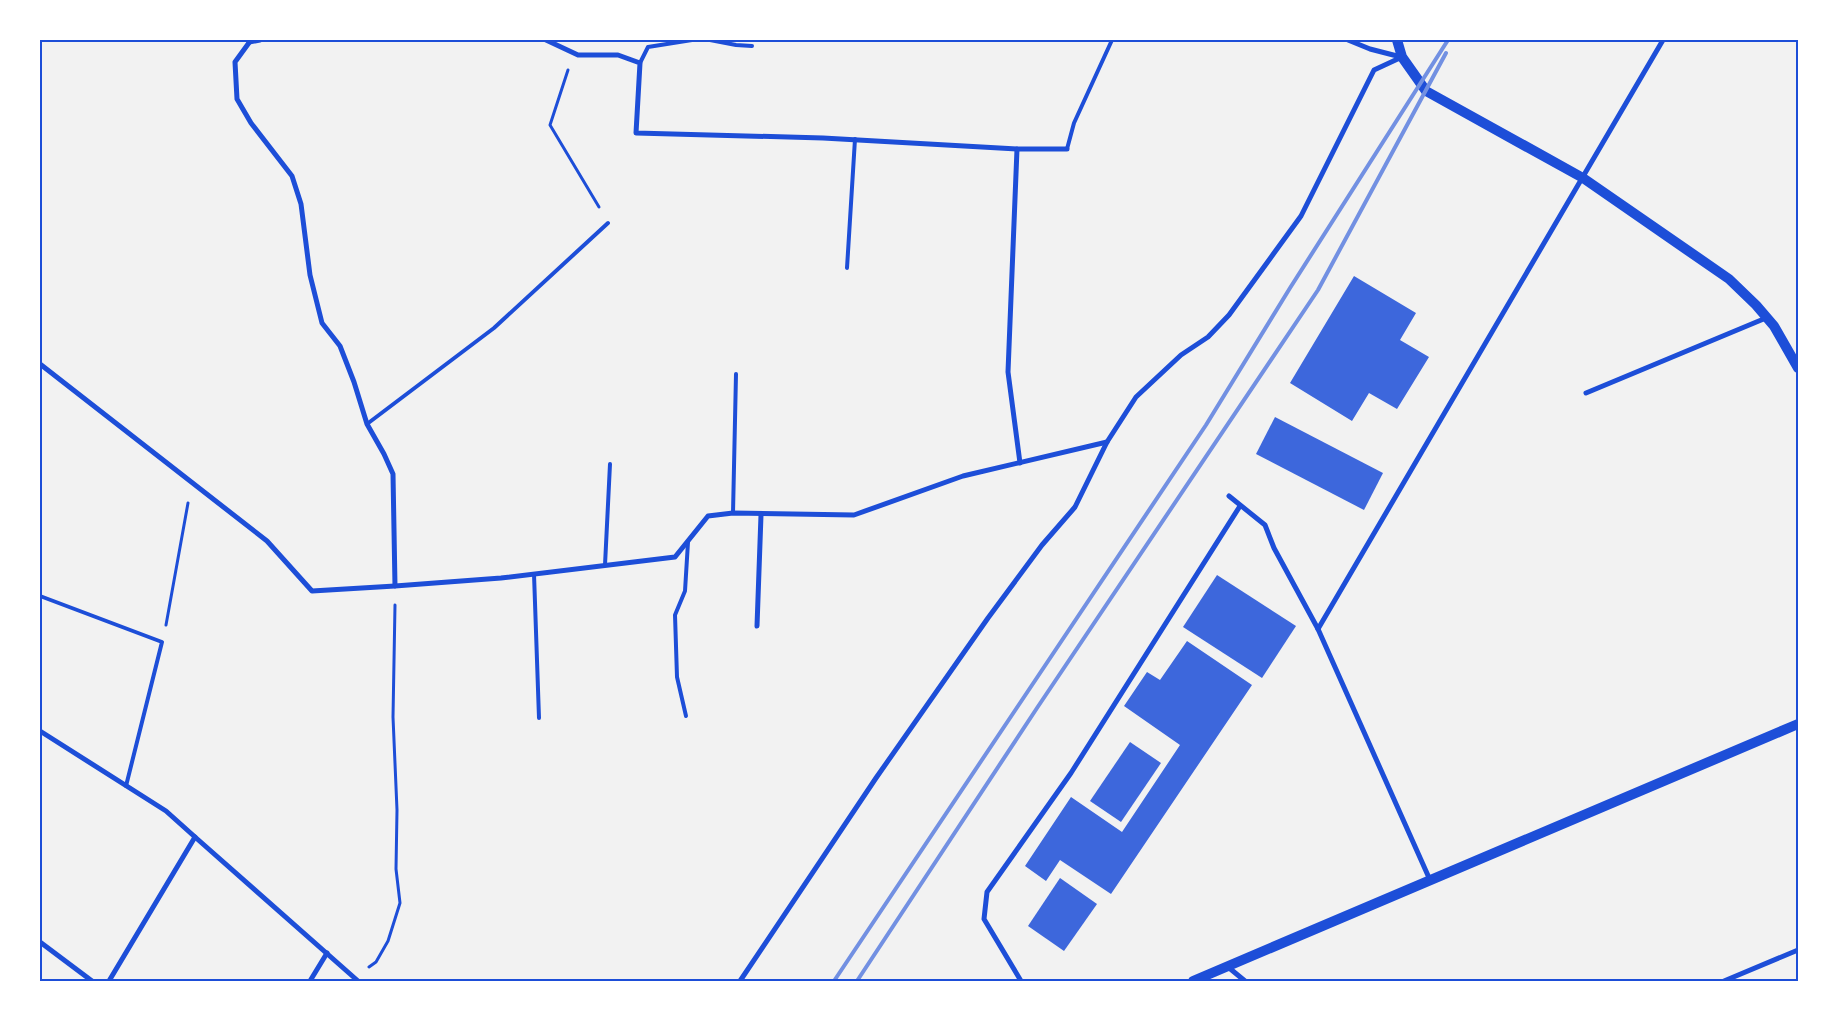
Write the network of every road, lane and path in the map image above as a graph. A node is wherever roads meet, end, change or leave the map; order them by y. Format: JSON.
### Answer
{"nodes":[{"id":1,"x":260,"y":40,"type":"edge"},
{"id":2,"x":546,"y":40,"type":"edge"},
{"id":3,"x":692,"y":40,"type":"edge"},
{"id":4,"x":710,"y":40,"type":"edge"},
{"id":5,"x":1112,"y":40,"type":"edge"},
{"id":6,"x":1348,"y":40,"type":"edge"},
{"id":7,"x":1397,"y":40,"type":"edge"},
{"id":8,"x":1664,"y":40,"type":"edge"},
{"id":9,"x":250,"y":41,"type":"edge"},
{"id":10,"x":752,"y":46,"type":"dead end"},
{"id":11,"x":573,"y":52,"type":"junction"},
{"id":12,"x":1402,"y":57,"type":"junction"},
{"id":13,"x":640,"y":63,"type":"junction"},
{"id":14,"x":855,"y":140,"type":"junction"},
{"id":15,"x":1017,"y":149,"type":"junction"},
{"id":16,"x":1067,"y":150,"type":"joint"},
{"id":17,"x":1583,"y":178,"type":"junction"},
{"id":18,"x":608,"y":223,"type":"joint"},
{"id":19,"x":847,"y":268,"type":"dead end"},
{"id":20,"x":1767,"y":318,"type":"junction"},
{"id":21,"x":40,"y":364,"type":"edge"},
{"id":22,"x":1798,"y":368,"type":"edge"},
{"id":23,"x":736,"y":374,"type":"dead end"},
{"id":24,"x":1586,"y":393,"type":"dead end"},
{"id":25,"x":367,"y":424,"type":"junction"},
{"id":26,"x":1107,"y":442,"type":"junction"},
{"id":27,"x":1020,"y":462,"type":"junction"},
{"id":28,"x":610,"y":464,"type":"dead end"},
{"id":29,"x":192,"y":483,"type":"junction"},
{"id":30,"x":1229,"y":496,"type":"dead end"},
{"id":31,"x":1240,"y":506,"type":"junction"},
{"id":32,"x":733,"y":513,"type":"junction"},
{"id":33,"x":761,"y":515,"type":"junction"},
{"id":34,"x":688,"y":540,"type":"junction"},
{"id":35,"x":605,"y":565,"type":"junction"},
{"id":36,"x":534,"y":574,"type":"junction"},
{"id":37,"x":395,"y":586,"type":"junction"},
{"id":38,"x":40,"y":596,"type":"edge"},
{"id":39,"x":758,"y":626,"type":"dead end"},
{"id":40,"x":1318,"y":629,"type":"junction"},
{"id":41,"x":162,"y":642,"type":"junction"},
{"id":42,"x":686,"y":716,"type":"dead end"},
{"id":43,"x":539,"y":718,"type":"dead end"},
{"id":44,"x":1798,"y":724,"type":"edge"},
{"id":45,"x":40,"y":730,"type":"edge"},
{"id":46,"x":126,"y":786,"type":"junction"},
{"id":47,"x":195,"y":837,"type":"junction"},
{"id":48,"x":1430,"y":880,"type":"junction"},
{"id":49,"x":40,"y":942,"type":"edge"},
{"id":50,"x":1798,"y":950,"type":"edge"},
{"id":51,"x":327,"y":953,"type":"junction"},
{"id":52,"x":1227,"y":966,"type":"junction"},
{"id":53,"x":357,"y":980,"type":"edge"},
{"id":54,"x":92,"y":981,"type":"edge"},
{"id":55,"x":109,"y":981,"type":"edge"},
{"id":56,"x":310,"y":981,"type":"edge"},
{"id":57,"x":740,"y":981,"type":"edge"},
{"id":58,"x":1021,"y":981,"type":"edge"},
{"id":59,"x":1193,"y":981,"type":"edge"},
{"id":60,"x":1245,"y":981,"type":"edge"},
{"id":61,"x":1724,"y":981,"type":"edge"}],
"edges":[{"from":1,"to":9,"type":"street"},
{"from":2,"to":11,"type":"street"},
{"from":3,"to":13,"type":"lane"},
{"from":4,"to":10,"type":"lane"},
{"from":5,"to":16,"type":"lane"},
{"from":6,"to":12,"type":"street"},
{"from":7,"to":12,"type":"main road"},
{"from":8,"to":17,"type":"street"},
{"from":9,"to":25,"type":"street"},
{"from":11,"to":13,"type":"street"},
{"from":11,"to":18,"type":"path"},
{"from":12,"to":17,"type":"main road"},
{"from":12,"to":26,"type":"street"},
{"from":13,"to":14,"type":"street"},
{"from":14,"to":15,"type":"street"},
{"from":14,"to":19,"type":"lane"},
{"from":15,"to":16,"type":"street"},
{"from":15,"to":27,"type":"street"},
{"from":17,"to":20,"type":"main road"},
{"from":17,"to":40,"type":"street"},
{"from":18,"to":25,"type":"lane"},
{"from":20,"to":22,"type":"main road"},
{"from":20,"to":24,"type":"street"},
{"from":21,"to":29,"type":"street"},
{"from":23,"to":32,"type":"lane"},
{"from":25,"to":37,"type":"street"},
{"from":26,"to":27,"type":"street"},
{"from":26,"to":57,"type":"street"},
{"from":27,"to":33,"type":"street"},
{"from":28,"to":35,"type":"lane"},
{"from":29,"to":37,"type":"street"},
{"from":29,"to":41,"type":"path"},
{"from":30,"to":31,"type":"street"},
{"from":31,"to":40,"type":"street"},
{"from":31,"to":58,"type":"street"},
{"from":32,"to":33,"type":"street"},
{"from":32,"to":34,"type":"street"},
{"from":33,"to":39,"type":"street"},
{"from":34,"to":35,"type":"street"},
{"from":34,"to":42,"type":"lane"},
{"from":35,"to":36,"type":"street"},
{"from":36,"to":37,"type":"street"},
{"from":36,"to":43,"type":"lane"},
{"from":37,"to":53,"type":"path"},
{"from":38,"to":41,"type":"lane"},
{"from":40,"to":48,"type":"street"},
{"from":41,"to":46,"type":"lane"},
{"from":44,"to":48,"type":"main road"},
{"from":45,"to":46,"type":"street"},
{"from":46,"to":47,"type":"street"},
{"from":47,"to":51,"type":"street"},
{"from":47,"to":55,"type":"street"},
{"from":48,"to":52,"type":"main road"},
{"from":49,"to":54,"type":"street"},
{"from":50,"to":61,"type":"street"},
{"from":51,"to":53,"type":"street"},
{"from":51,"to":56,"type":"street"},
{"from":52,"to":59,"type":"main road"},
{"from":52,"to":60,"type":"street"}]}
